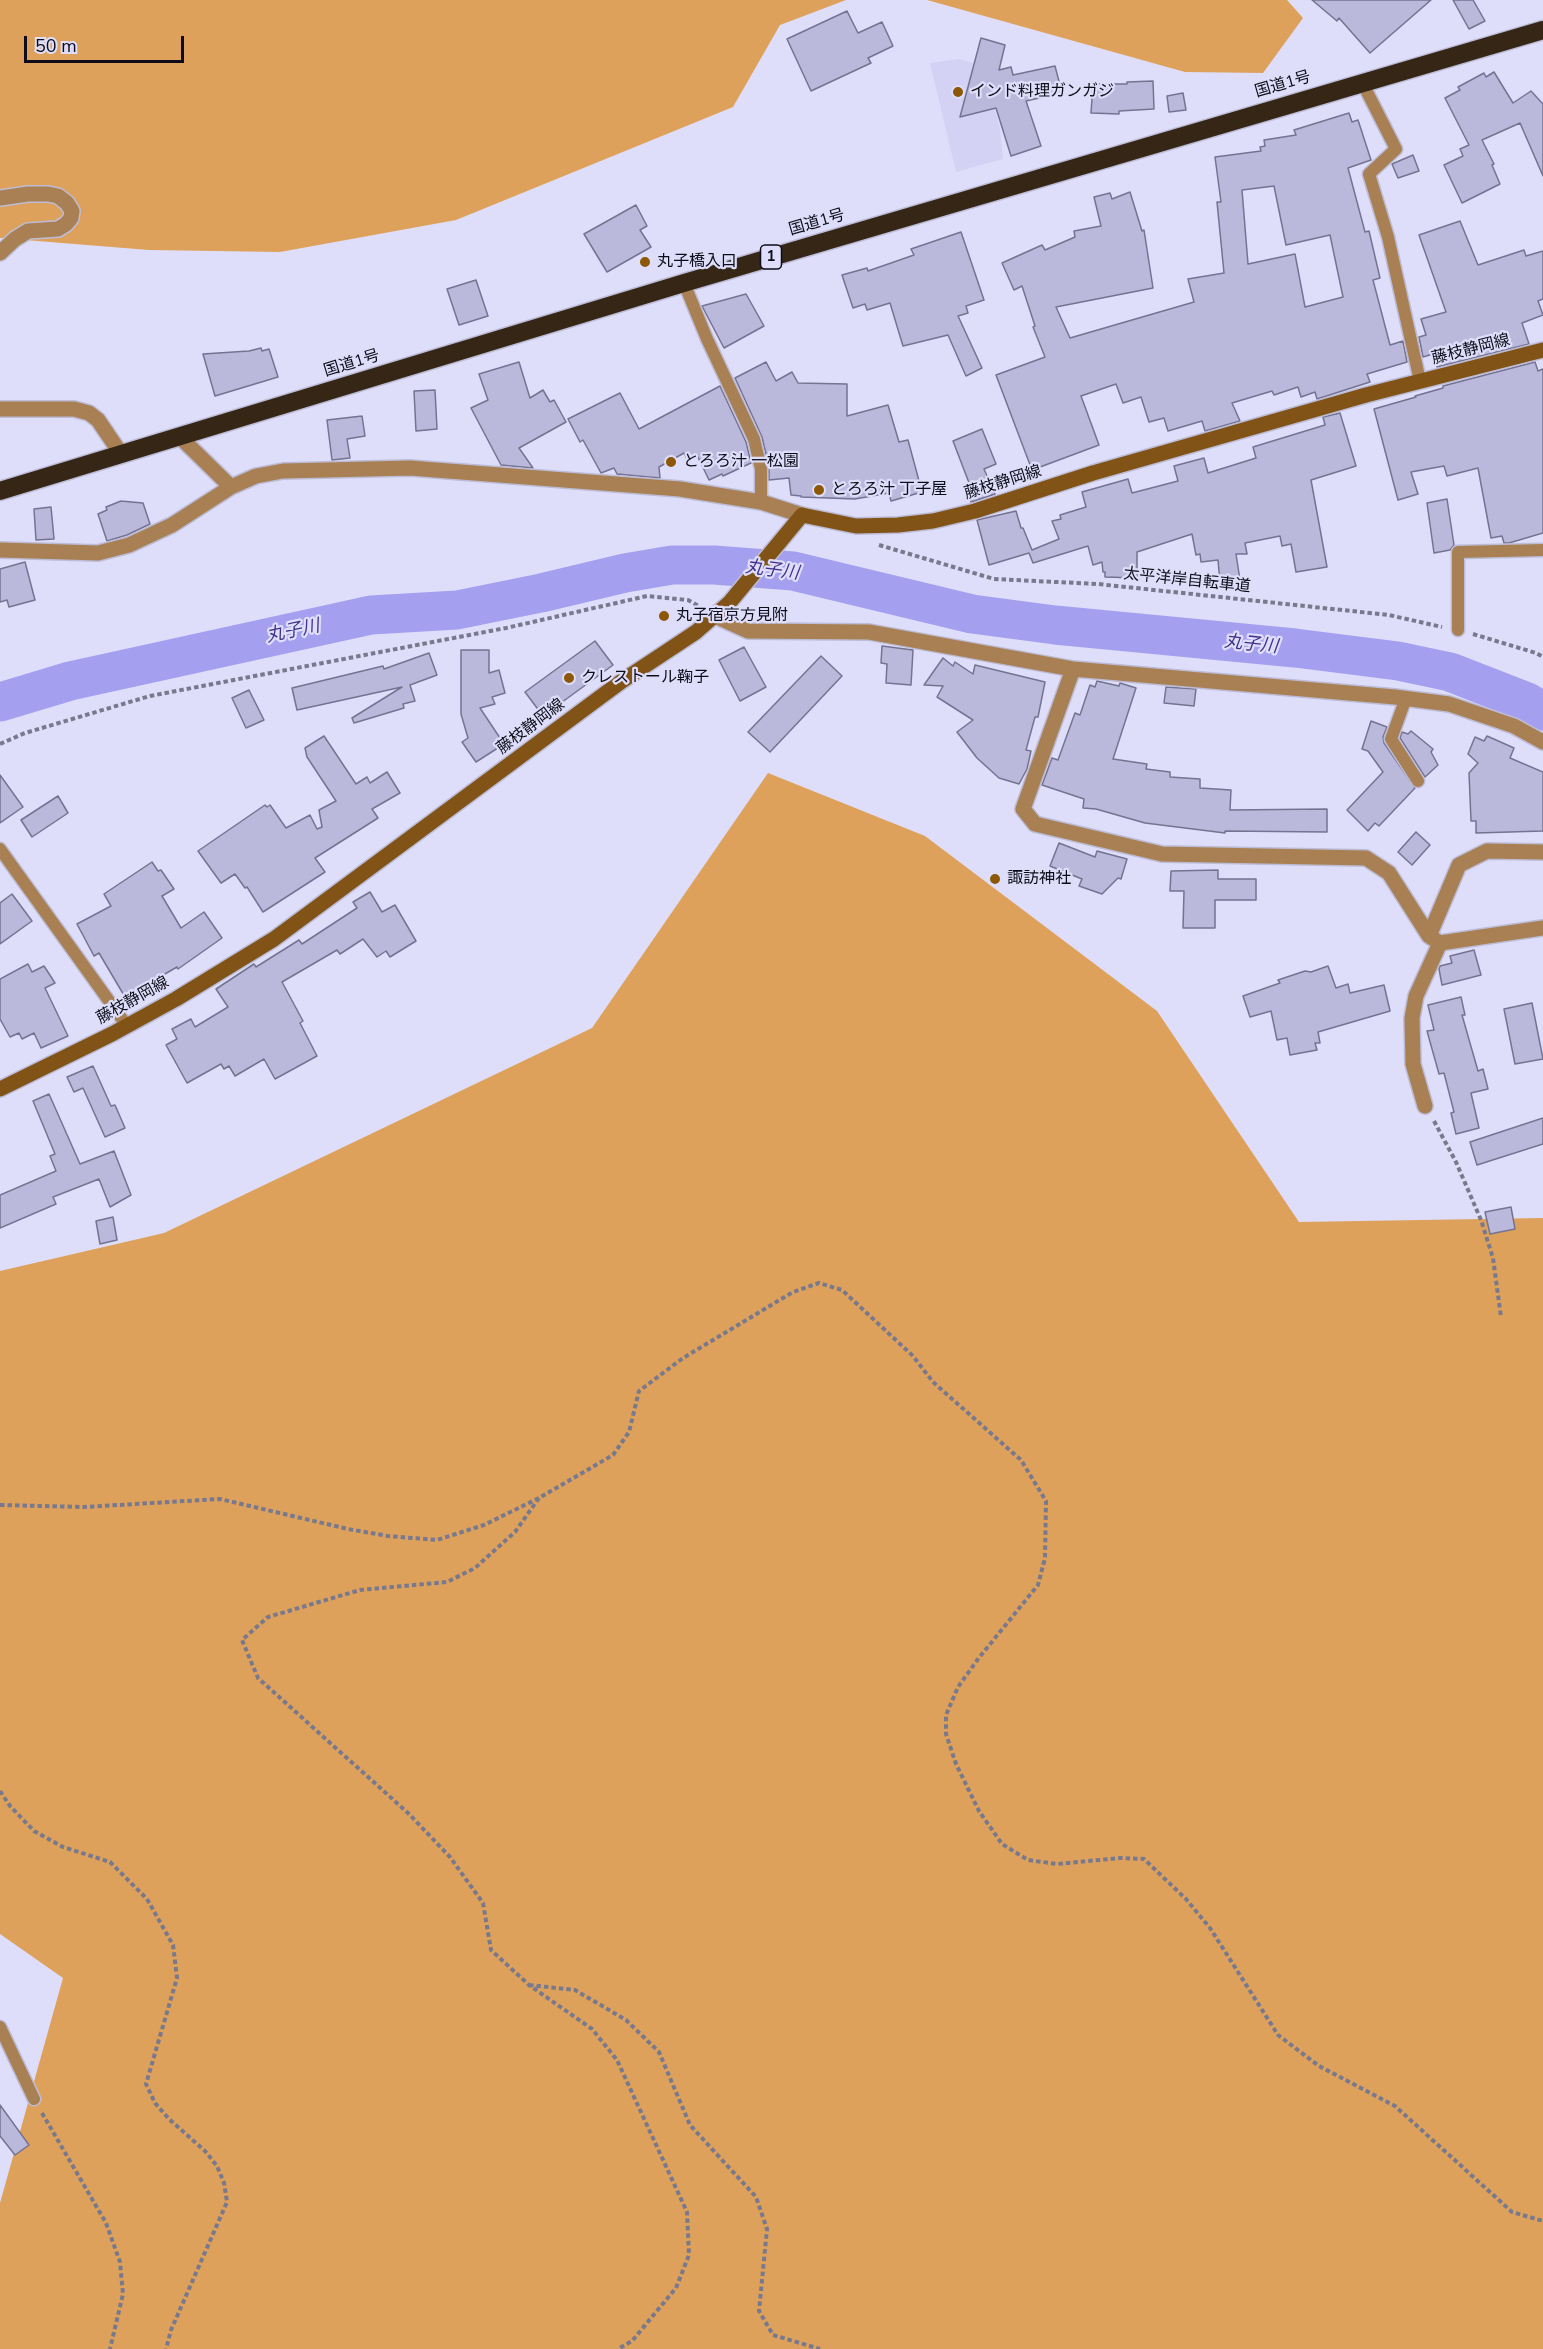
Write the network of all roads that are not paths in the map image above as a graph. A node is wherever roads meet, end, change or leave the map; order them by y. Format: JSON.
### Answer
{"nodes":[{"id":1,"x":1543,"y":30,"type":"edge"},
{"id":2,"x":1362,"y":82,"type":"junction"},
{"id":3,"x":0,"y":198,"type":"edge"},
{"id":4,"x":0,"y":252,"type":"edge"},
{"id":5,"x":684,"y":283,"type":"junction"},
{"id":6,"x":1543,"y":350,"type":"edge"},
{"id":7,"x":1420,"y":381,"type":"junction"},
{"id":8,"x":0,"y":409,"type":"edge"},
{"id":9,"x":180,"y":437,"type":"junction"},
{"id":10,"x":121,"y":454,"type":"junction"},
{"id":11,"x":231,"y":487,"type":"junction"},
{"id":12,"x":0,"y":491,"type":"edge"},
{"id":13,"x":761,"y":502,"type":"junction"},
{"id":14,"x":802,"y":515,"type":"junction"},
{"id":15,"x":0,"y":550,"type":"edge"},
{"id":16,"x":1543,"y":550,"type":"edge"},
{"id":17,"x":715,"y":616,"type":"junction"},
{"id":18,"x":1458,"y":630,"type":"road end"},
{"id":19,"x":1073,"y":669,"type":"junction"},
{"id":20,"x":1406,"y":698,"type":"junction"},
{"id":21,"x":1543,"y":742,"type":"edge"},
{"id":22,"x":1418,"y":781,"type":"dead end"},
{"id":23,"x":0,"y":849,"type":"edge"},
{"id":24,"x":1543,"y":852,"type":"edge"},
{"id":25,"x":1543,"y":928,"type":"edge"},
{"id":26,"x":1435,"y":940,"type":"junction"},
{"id":27,"x":127,"y":1026,"type":"junction"},
{"id":28,"x":0,"y":1089,"type":"edge"},
{"id":29,"x":1425,"y":1106,"type":"road end"},
{"id":30,"x":0,"y":2027,"type":"edge"},
{"id":31,"x":34,"y":2099,"type":"road end"}],
"edges":[{"from":1,"to":2,"type":"highway","name":"国道1号","number":"1"},
{"from":2,"to":5,"type":"highway","name":"国道1号","number":"1"},
{"from":2,"to":7,"type":"lane"},
{"from":3,"to":4,"type":"street"},
{"from":5,"to":9,"type":"highway","name":"国道1号","number":"1"},
{"from":5,"to":13,"type":"lane"},
{"from":6,"to":7,"type":"main road","name":"藤枝静岡線"},
{"from":7,"to":14,"type":"main road","name":"藤枝静岡線"},
{"from":8,"to":10,"type":"street"},
{"from":9,"to":10,"type":"highway","name":"国道1号","number":"1"},
{"from":9,"to":11,"type":"street"},
{"from":10,"to":12,"type":"highway","name":"国道1号","number":"1"},
{"from":11,"to":13,"type":"street"},
{"from":11,"to":15,"type":"street"},
{"from":13,"to":14,"type":"street"},
{"from":14,"to":17,"type":"main road","name":"藤枝静岡線"},
{"from":16,"to":18,"type":"lane"},
{"from":17,"to":19,"type":"street"},
{"from":17,"to":27,"type":"main road","name":"藤枝静岡線"},
{"from":19,"to":20,"type":"street"},
{"from":19,"to":26,"type":"street"},
{"from":20,"to":21,"type":"street"},
{"from":20,"to":22,"type":"lane"},
{"from":23,"to":27,"type":"lane"},
{"from":24,"to":26,"type":"street"},
{"from":25,"to":26,"type":"street"},
{"from":26,"to":29,"type":"street"},
{"from":27,"to":28,"type":"main road","name":"藤枝静岡線"},
{"from":30,"to":31,"type":"lane"}]}
